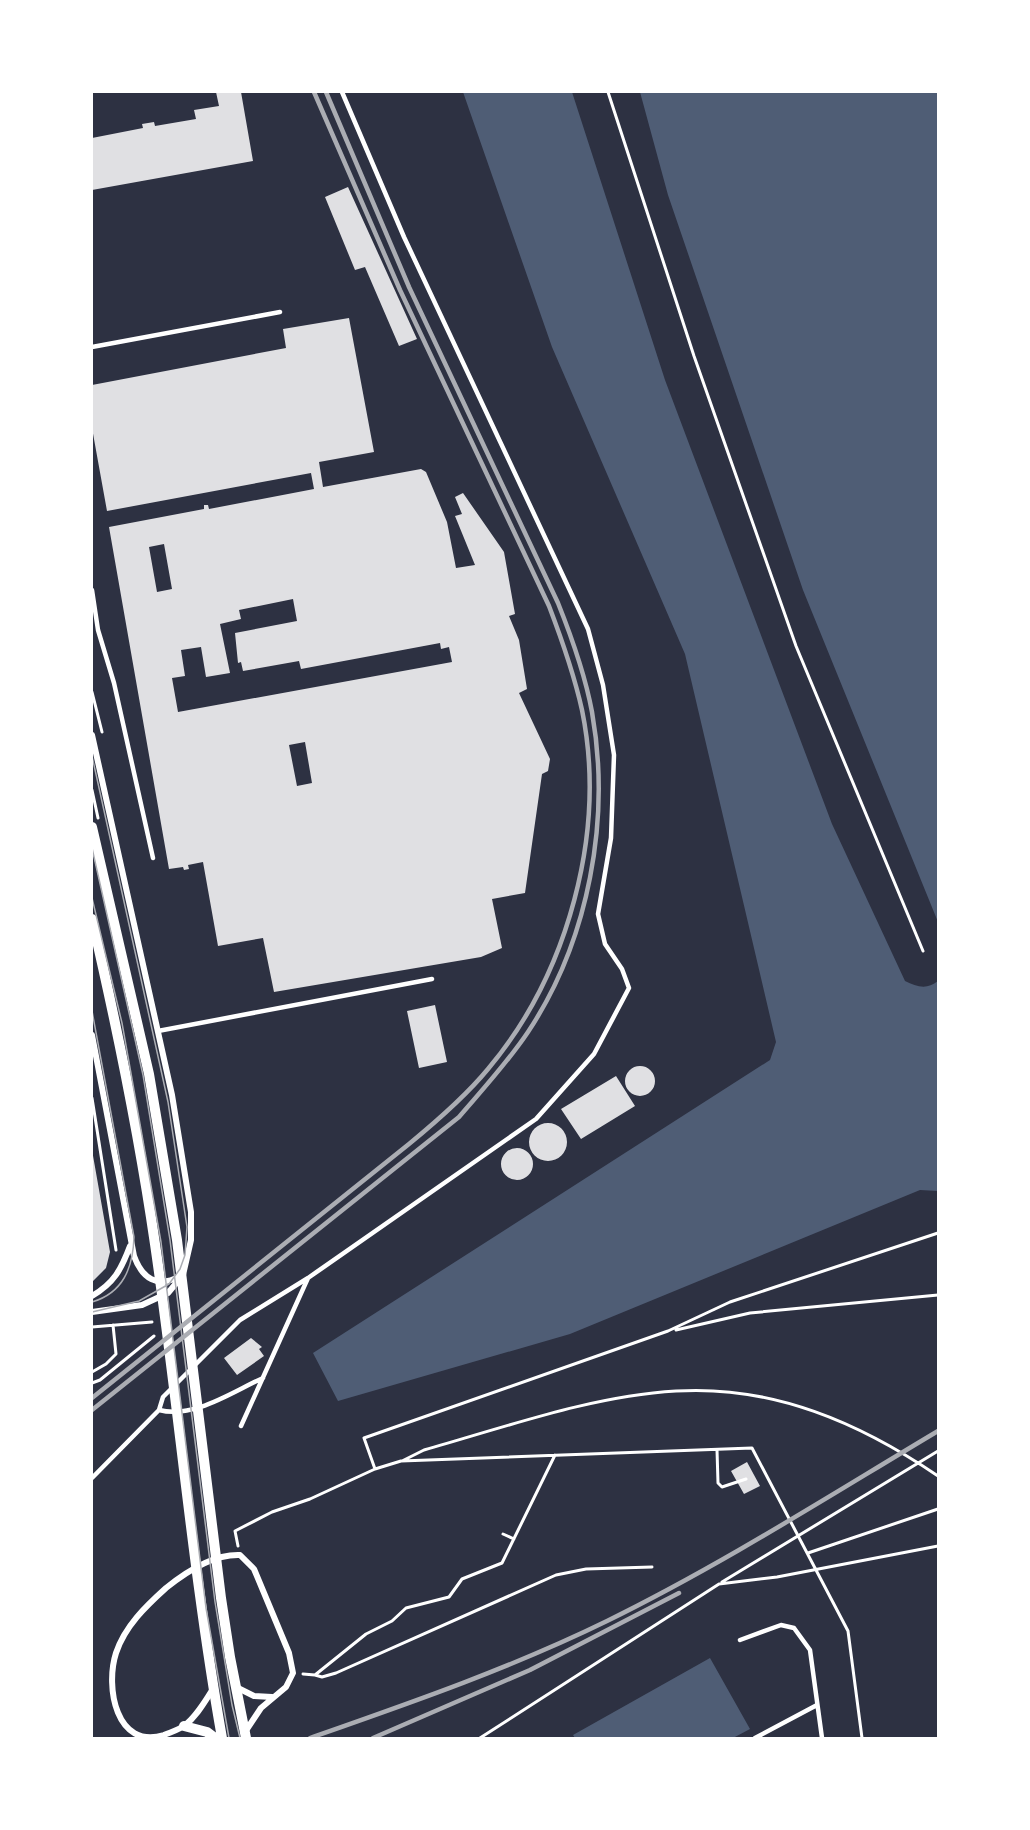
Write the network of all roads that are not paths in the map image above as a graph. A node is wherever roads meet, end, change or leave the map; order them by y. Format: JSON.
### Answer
{"nodes":[{"id":1,"x":342,"y":92,"type":"edge"},
{"id":2,"x":280,"y":312,"type":"dead end"},
{"id":3,"x":92,"y":348,"type":"edge"},
{"id":4,"x":92,"y":590,"type":"edge"},
{"id":5,"x":92,"y":735,"type":"edge"},
{"id":6,"x":92,"y":827,"type":"edge"},
{"id":7,"x":153,"y":858,"type":"dead end"},
{"id":8,"x":92,"y":919,"type":"edge"},
{"id":9,"x":432,"y":979,"type":"dead end"},
{"id":10,"x":158,"y":1031,"type":"junction"},
{"id":11,"x":92,"y":1035,"type":"edge"},
{"id":12,"x":130,"y":1246,"type":"junction"},
{"id":13,"x":183,"y":1275,"type":"junction"},
{"id":14,"x":308,"y":1278,"type":"junction"},
{"id":15,"x":92,"y":1296,"type":"edge"},
{"id":16,"x":92,"y":1312,"type":"edge"},
{"id":17,"x":263,"y":1378,"type":"junction"},
{"id":18,"x":159,"y":1410,"type":"junction"},
{"id":19,"x":241,"y":1426,"type":"dead end"},
{"id":20,"x":92,"y":1478,"type":"edge"},
{"id":21,"x":740,"y":1640,"type":"dead end"},
{"id":22,"x":235,"y":1686,"type":"junction"},
{"id":23,"x":213,"y":1689,"type":"junction"},
{"id":24,"x":272,"y":1697,"type":"junction"},
{"id":25,"x":817,"y":1705,"type":"junction"},
{"id":26,"x":184,"y":1726,"type":"junction"},
{"id":27,"x":246,"y":1735,"type":"edge"},
{"id":28,"x":215,"y":1738,"type":"edge"},
{"id":29,"x":222,"y":1738,"type":"edge"},
{"id":30,"x":755,"y":1738,"type":"edge"},
{"id":31,"x":822,"y":1738,"type":"edge"}],
"edges":[{"from":1,"to":14,"type":"lane"},
{"from":2,"to":3,"type":"lane"},
{"from":4,"to":7,"type":"lane"},
{"from":5,"to":10,"type":"street"},
{"from":6,"to":22,"type":"street"},
{"from":8,"to":23,"type":"street"},
{"from":9,"to":10,"type":"lane"},
{"from":10,"to":13,"type":"street"},
{"from":11,"to":12,"type":"street"},
{"from":12,"to":13,"type":"street"},
{"from":12,"to":15,"type":"street"},
{"from":13,"to":16,"type":"street"},
{"from":14,"to":17,"type":"lane"},
{"from":14,"to":18,"type":"lane"},
{"from":17,"to":18,"type":"lane"},
{"from":17,"to":19,"type":"lane"},
{"from":18,"to":20,"type":"lane"},
{"from":21,"to":25,"type":"lane"},
{"from":22,"to":24,"type":"street"},
{"from":22,"to":27,"type":"street"},
{"from":23,"to":26,"type":"street"},
{"from":23,"to":29,"type":"street"},
{"from":24,"to":26,"type":"street"},
{"from":24,"to":27,"type":"street"},
{"from":25,"to":30,"type":"lane"},
{"from":25,"to":31,"type":"lane"},
{"from":26,"to":28,"type":"street"}]}
